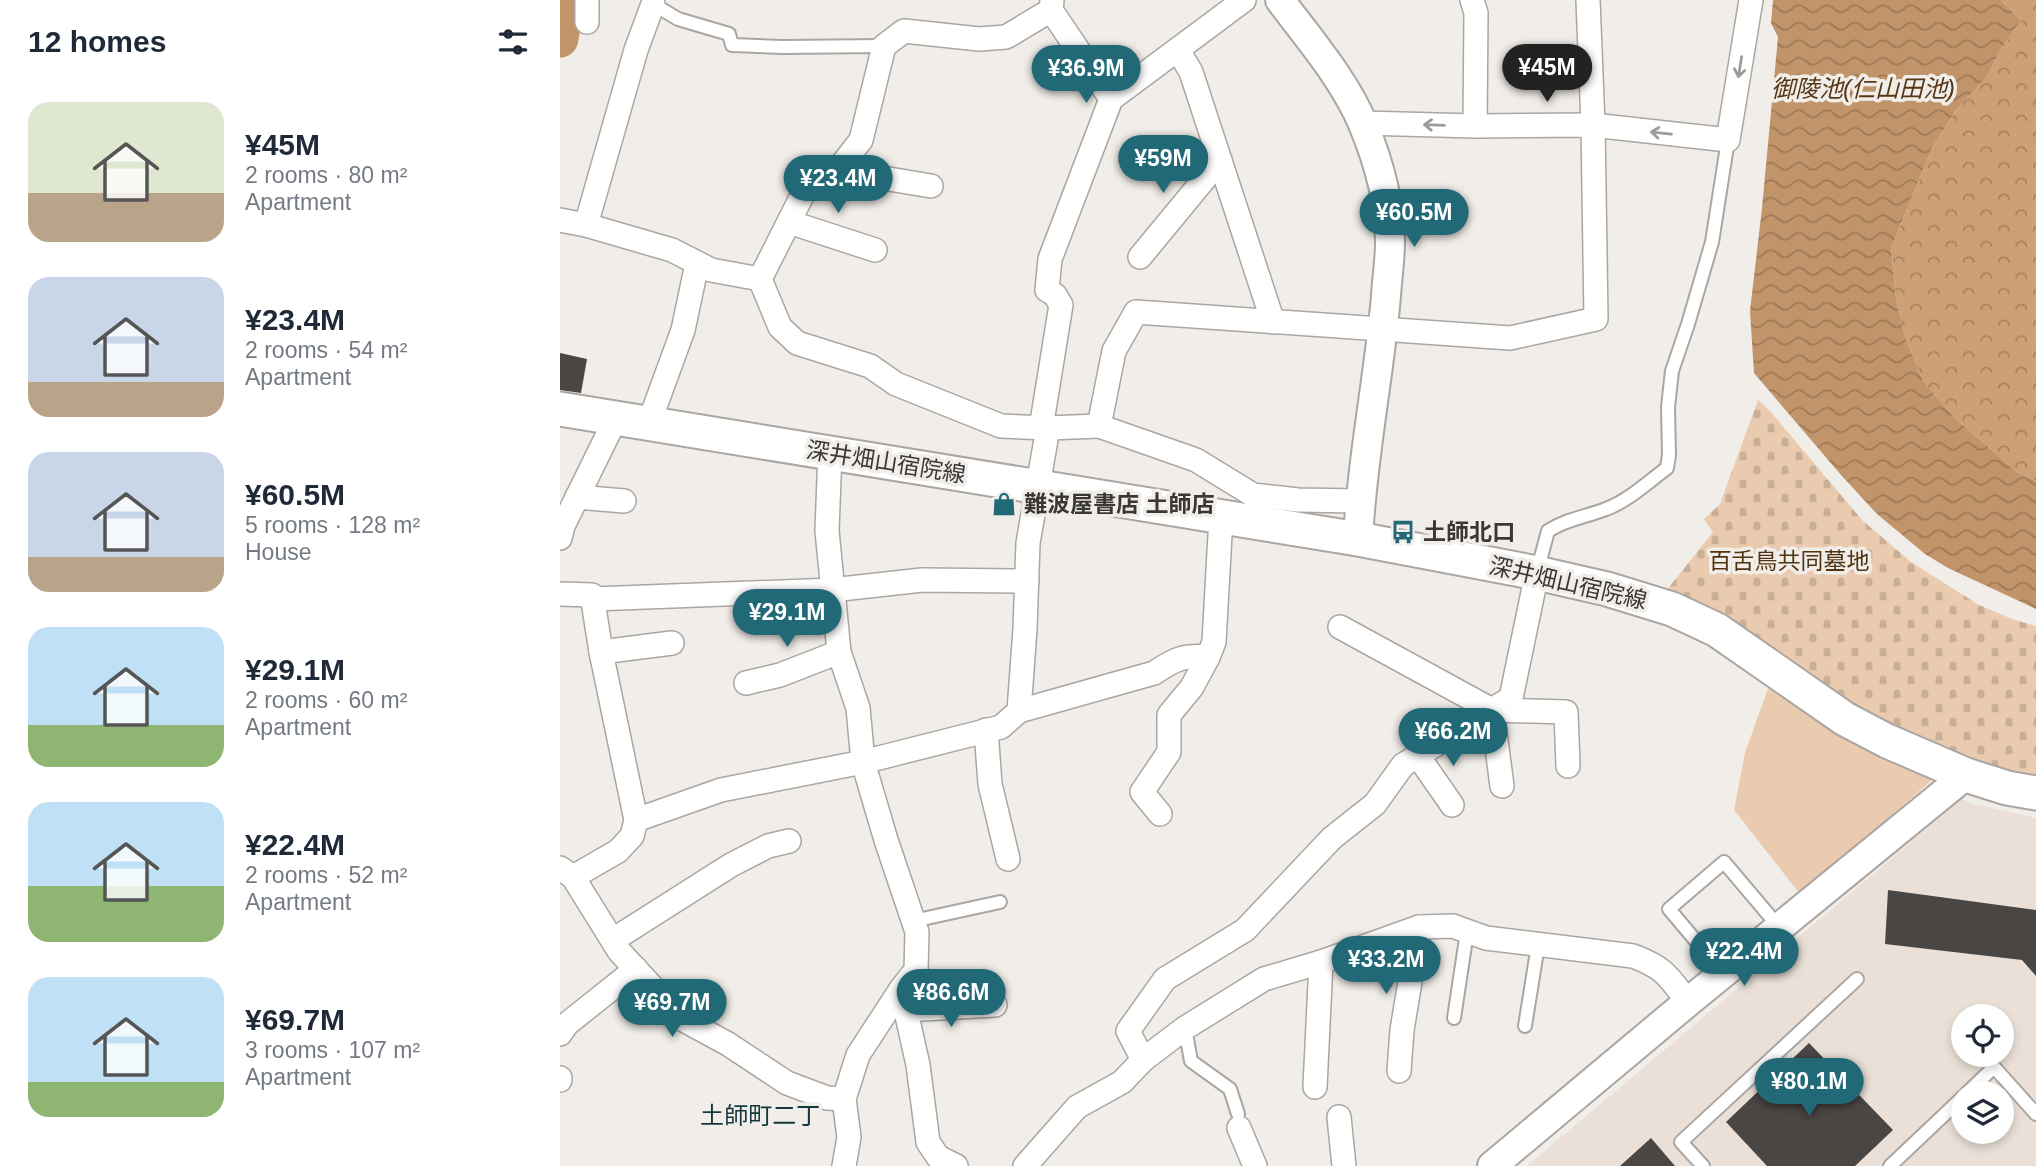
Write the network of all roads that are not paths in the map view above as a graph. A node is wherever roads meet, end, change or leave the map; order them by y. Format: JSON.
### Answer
{"nodes":[{"id":1,"x":1244,"y":0,"type":"edge"},
{"id":2,"x":1280,"y":0,"type":"edge"},
{"id":3,"x":1472,"y":0,"type":"edge"},
{"id":4,"x":1588,"y":0,"type":"edge"},
{"id":5,"x":1751,"y":0,"type":"edge"},
{"id":6,"x":652,"y":2,"type":"edge"},
{"id":7,"x":1051,"y":5,"type":"edge"},
{"id":8,"x":884,"y":46,"type":"junction"},
{"id":9,"x":1178,"y":50,"type":"junction"},
{"id":10,"x":1111,"y":99,"type":"junction"},
{"id":11,"x":1363,"y":123,"type":"junction"},
{"id":12,"x":1594,"y":125,"type":"junction"},
{"id":13,"x":1475,"y":126,"type":"junction"},
{"id":14,"x":1728,"y":140,"type":"junction"},
{"id":15,"x":1220,"y":160,"type":"junction"},
{"id":16,"x":835,"y":170,"type":"junction"},
{"id":17,"x":931,"y":186,"type":"dead end"},
{"id":18,"x":560,"y":220,"type":"edge"},
{"id":19,"x":789,"y":222,"type":"junction"},
{"id":20,"x":586,"y":225,"type":"junction"},
{"id":21,"x":875,"y":250,"type":"dead end"},
{"id":22,"x":1140,"y":257,"type":"dead end"},
{"id":23,"x":697,"y":264,"type":"junction"},
{"id":24,"x":760,"y":279,"type":"junction"},
{"id":25,"x":1273,"y":322,"type":"junction"},
{"id":26,"x":1383,"y":330,"type":"junction"},
{"id":27,"x":560,"y":410,"type":"edge"},
{"id":28,"x":616,"y":418,"type":"junction"},
{"id":29,"x":649,"y":423,"type":"junction"},
{"id":30,"x":1099,"y":426,"type":"junction"},
{"id":31,"x":1044,"y":428,"type":"junction"},
{"id":32,"x":830,"y":453,"type":"junction"},
{"id":33,"x":1037,"y":486,"type":"junction"},
{"id":34,"x":577,"y":497,"type":"junction"},
{"id":35,"x":624,"y":501,"type":"dead end"},
{"id":36,"x":1360,"y":501,"type":"junction"},
{"id":37,"x":1221,"y":517,"type":"junction"},
{"id":38,"x":560,"y":538,"type":"edge"},
{"id":39,"x":1358,"y":540,"type":"junction"},
{"id":40,"x":1537,"y":573,"type":"junction"},
{"id":41,"x":1027,"y":581,"type":"junction"},
{"id":42,"x":832,"y":590,"type":"junction"},
{"id":43,"x":560,"y":594,"type":"edge"},
{"id":44,"x":593,"y":599,"type":"junction"},
{"id":45,"x":1340,"y":627,"type":"dead end"},
{"id":46,"x":672,"y":643,"type":"dead end"},
{"id":47,"x":601,"y":652,"type":"junction"},
{"id":48,"x":839,"y":652,"type":"junction"},
{"id":49,"x":1208,"y":657,"type":"junction"},
{"id":50,"x":746,"y":683,"type":"dead end"},
{"id":51,"x":1018,"y":710,"type":"junction"},
{"id":52,"x":1492,"y":710,"type":"junction"},
{"id":53,"x":986,"y":730,"type":"junction"},
{"id":54,"x":1418,"y":756,"type":"junction"},
{"id":55,"x":863,"y":762,"type":"junction"},
{"id":56,"x":1568,"y":765,"type":"dead end"},
{"id":57,"x":1966,"y":775,"type":"junction"},
{"id":58,"x":1502,"y":786,"type":"dead end"},
{"id":59,"x":2036,"y":793,"type":"edge"},
{"id":60,"x":1452,"y":805,"type":"dead end"},
{"id":61,"x":1160,"y":814,"type":"dead end"},
{"id":62,"x":636,"y":820,"type":"junction"},
{"id":63,"x":789,"y":841,"type":"dead end"},
{"id":64,"x":1008,"y":859,"type":"dead end"},
{"id":65,"x":566,"y":873,"type":"edge"},
{"id":66,"x":1000,"y":902,"type":"dead end"},
{"id":67,"x":913,"y":922,"type":"junction"},
{"id":68,"x":1419,"y":927,"type":"junction"},
{"id":69,"x":1779,"y":928,"type":"junction"},
{"id":70,"x":1467,"y":932,"type":"junction"},
{"id":71,"x":613,"y":940,"type":"junction"},
{"id":72,"x":1538,"y":945,"type":"junction"},
{"id":73,"x":1321,"y":962,"type":"junction"},
{"id":74,"x":636,"y":969,"type":"junction"},
{"id":75,"x":1723,"y":973,"type":"junction"},
{"id":76,"x":1857,"y":979,"type":"dead end"},
{"id":77,"x":903,"y":1000,"type":"junction"},
{"id":78,"x":1688,"y":1002,"type":"junction"},
{"id":79,"x":995,"y":1005,"type":"dead end"},
{"id":80,"x":1454,"y":1018,"type":"dead end"},
{"id":81,"x":1525,"y":1026,"type":"dead end"},
{"id":82,"x":1185,"y":1028,"type":"junction"},
{"id":83,"x":560,"y":1034,"type":"edge"},
{"id":84,"x":1143,"y":1060,"type":"junction"},
{"id":85,"x":1398,"y":1071,"type":"dead end"},
{"id":86,"x":1980,"y":1081,"type":"edge"},
{"id":87,"x":2007,"y":1081,"type":"edge"},
{"id":88,"x":1315,"y":1087,"type":"dead end"},
{"id":89,"x":2014,"y":1089,"type":"edge"},
{"id":90,"x":844,"y":1099,"type":"junction"},
{"id":91,"x":1951,"y":1108,"type":"edge"},
{"id":92,"x":2036,"y":1114,"type":"edge"},
{"id":93,"x":1339,"y":1117,"type":"dead end"},
{"id":94,"x":1238,"y":1121,"type":"joint"},
{"id":95,"x":844,"y":1166,"type":"edge"},
{"id":96,"x":956,"y":1166,"type":"edge"},
{"id":97,"x":1025,"y":1166,"type":"edge"},
{"id":98,"x":1255,"y":1166,"type":"edge"},
{"id":99,"x":1344,"y":1166,"type":"edge"},
{"id":100,"x":1492,"y":1166,"type":"edge"},
{"id":101,"x":1703,"y":1166,"type":"edge"},
{"id":102,"x":1890,"y":1166,"type":"edge"}],
"edges":[{"from":1,"to":9,"type":"street"},
{"from":2,"to":11,"type":"street"},
{"from":3,"to":13,"type":"street"},
{"from":4,"to":12,"type":"street"},
{"from":5,"to":14,"type":"street","one_way":true},
{"from":6,"to":8,"type":"lane"},
{"from":6,"to":20,"type":"street"},
{"from":7,"to":8,"type":"street"},
{"from":7,"to":10,"type":"street"},
{"from":8,"to":16,"type":"street"},
{"from":9,"to":10,"type":"street"},
{"from":9,"to":15,"type":"street"},
{"from":10,"to":31,"type":"street"},
{"from":13,"to":11,"type":"street","one_way":true},
{"from":11,"to":26,"type":"street"},
{"from":12,"to":13,"type":"street"},
{"from":14,"to":12,"type":"street","one_way":true},
{"from":12,"to":26,"type":"street"},
{"from":14,"to":40,"type":"lane"},
{"from":15,"to":22,"type":"street"},
{"from":15,"to":25,"type":"street"},
{"from":16,"to":17,"type":"street"},
{"from":16,"to":19,"type":"street"},
{"from":18,"to":20,"type":"street"},
{"from":19,"to":21,"type":"street"},
{"from":19,"to":24,"type":"street"},
{"from":20,"to":23,"type":"street"},
{"from":23,"to":24,"type":"street"},
{"from":23,"to":29,"type":"street"},
{"from":24,"to":31,"type":"street"},
{"from":25,"to":26,"type":"street"},
{"from":25,"to":30,"type":"street"},
{"from":26,"to":36,"type":"street"},
{"from":27,"to":28,"type":"main road","name":"深井畑山宿院線"},
{"from":28,"to":29,"type":"main road","name":"深井畑山宿院線"},
{"from":28,"to":34,"type":"street"},
{"from":29,"to":32,"type":"main road","name":"深井畑山宿院線"},
{"from":30,"to":31,"type":"street"},
{"from":30,"to":36,"type":"street"},
{"from":31,"to":33,"type":"street"},
{"from":32,"to":33,"type":"main road","name":"深井畑山宿院線"},
{"from":32,"to":42,"type":"street"},
{"from":33,"to":37,"type":"main road","name":"深井畑山宿院線"},
{"from":33,"to":41,"type":"street"},
{"from":34,"to":35,"type":"street"},
{"from":34,"to":38,"type":"street"},
{"from":36,"to":39,"type":"street"},
{"from":37,"to":39,"type":"main road","name":"深井畑山宿院線"},
{"from":37,"to":49,"type":"street"},
{"from":39,"to":40,"type":"main road","name":"深井畑山宿院線"},
{"from":40,"to":52,"type":"street"},
{"from":40,"to":57,"type":"main road","name":"深井畑山宿院線"},
{"from":41,"to":42,"type":"street"},
{"from":41,"to":51,"type":"street"},
{"from":42,"to":44,"type":"street"},
{"from":42,"to":48,"type":"street"},
{"from":43,"to":44,"type":"street"},
{"from":44,"to":47,"type":"street"},
{"from":45,"to":52,"type":"street"},
{"from":46,"to":47,"type":"street"},
{"from":47,"to":62,"type":"street"},
{"from":48,"to":50,"type":"street"},
{"from":48,"to":55,"type":"street"},
{"from":49,"to":51,"type":"street"},
{"from":49,"to":61,"type":"street"},
{"from":51,"to":53,"type":"street"},
{"from":52,"to":54,"type":"street"},
{"from":52,"to":56,"type":"street"},
{"from":52,"to":58,"type":"street"},
{"from":53,"to":55,"type":"street"},
{"from":53,"to":64,"type":"street"},
{"from":54,"to":60,"type":"street"},
{"from":54,"to":84,"type":"street"},
{"from":55,"to":62,"type":"street"},
{"from":55,"to":67,"type":"street"},
{"from":57,"to":59,"type":"main road","name":"深井畑山宿院線"},
{"from":57,"to":69,"type":"street"},
{"from":62,"to":65,"type":"street"},
{"from":63,"to":71,"type":"street"},
{"from":65,"to":71,"type":"street"},
{"from":66,"to":67,"type":"lane"},
{"from":67,"to":77,"type":"street"},
{"from":68,"to":70,"type":"street"},
{"from":68,"to":73,"type":"street"},
{"from":68,"to":85,"type":"street"},
{"from":69,"to":75,"type":"street"},
{"from":69,"to":75,"type":"lane"},
{"from":70,"to":72,"type":"street"},
{"from":70,"to":80,"type":"lane"},
{"from":71,"to":74,"type":"street"},
{"from":72,"to":78,"type":"street"},
{"from":72,"to":81,"type":"lane"},
{"from":73,"to":82,"type":"street"},
{"from":73,"to":88,"type":"street"},
{"from":74,"to":83,"type":"street"},
{"from":74,"to":90,"type":"street"},
{"from":75,"to":78,"type":"street"},
{"from":76,"to":101,"type":"lane"},
{"from":77,"to":79,"type":"street"},
{"from":77,"to":90,"type":"street"},
{"from":77,"to":96,"type":"street"},
{"from":78,"to":100,"type":"street"},
{"from":82,"to":84,"type":"street"},
{"from":82,"to":94,"type":"lane"},
{"from":84,"to":97,"type":"street"},
{"from":86,"to":87,"type":"lane"},
{"from":89,"to":92,"type":"lane"},
{"from":90,"to":95,"type":"street"},
{"from":91,"to":102,"type":"lane"},
{"from":93,"to":99,"type":"street"},
{"from":94,"to":98,"type":"street"}]}
